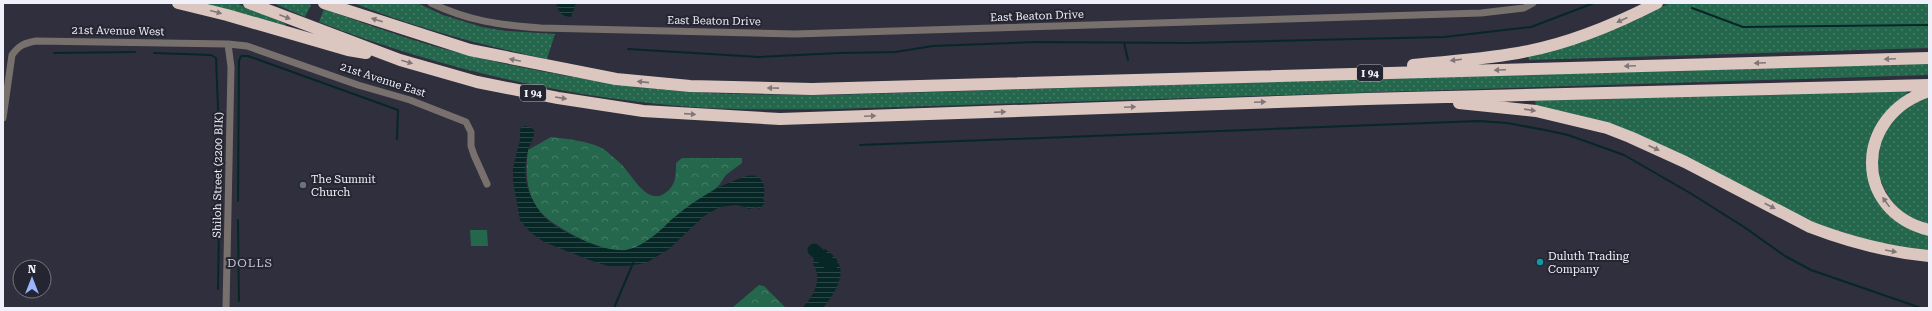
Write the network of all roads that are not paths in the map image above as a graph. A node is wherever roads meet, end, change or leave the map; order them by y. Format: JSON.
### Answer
{"nodes":[{"id":1,"x":178,"y":3,"type":"edge"},
{"id":2,"x":249,"y":3,"type":"edge"},
{"id":3,"x":324,"y":3,"type":"edge"},
{"id":4,"x":431,"y":3,"type":"edge"},
{"id":5,"x":1533,"y":3,"type":"edge"},
{"id":6,"x":1657,"y":3,"type":"edge"},
{"id":7,"x":228,"y":44,"type":"junction"},
{"id":8,"x":389,"y":56,"type":"junction"},
{"id":9,"x":1929,"y":58,"type":"edge"},
{"id":10,"x":1340,"y":74,"type":"junction"},
{"id":11,"x":1929,"y":85,"type":"edge"},
{"id":12,"x":1929,"y":91,"type":"edge"},
{"id":13,"x":1366,"y":99,"type":"junction"},
{"id":14,"x":3,"y":118,"type":"edge"},
{"id":15,"x":487,"y":184,"type":"dead end"},
{"id":16,"x":1929,"y":230,"type":"edge"},
{"id":17,"x":1929,"y":256,"type":"edge"},
{"id":18,"x":226,"y":308,"type":"edge"}],
"edges":[{"from":1,"to":8,"type":"highway","one_way":true},
{"from":2,"to":8,"type":"highway","number":"I 94","one_way":true},
{"from":10,"to":3,"type":"highway","number":"I 94","one_way":true},
{"from":4,"to":5,"type":"street","name":"East Beaton Drive"},
{"from":6,"to":10,"type":"highway","one_way":true},
{"from":7,"to":14,"type":"street","name":"21st Avenue West"},
{"from":7,"to":15,"type":"street","name":"21st Avenue East"},
{"from":7,"to":18,"type":"street","name":"Shiloh Street (2200 BIK)"},
{"from":8,"to":13,"type":"highway","number":"I 94","one_way":true},
{"from":9,"to":10,"type":"highway","number":"I 94","one_way":true},
{"from":11,"to":13,"type":"highway","number":"I 94"},
{"from":16,"to":12,"type":"highway","one_way":true},
{"from":13,"to":17,"type":"highway","one_way":true}]}
